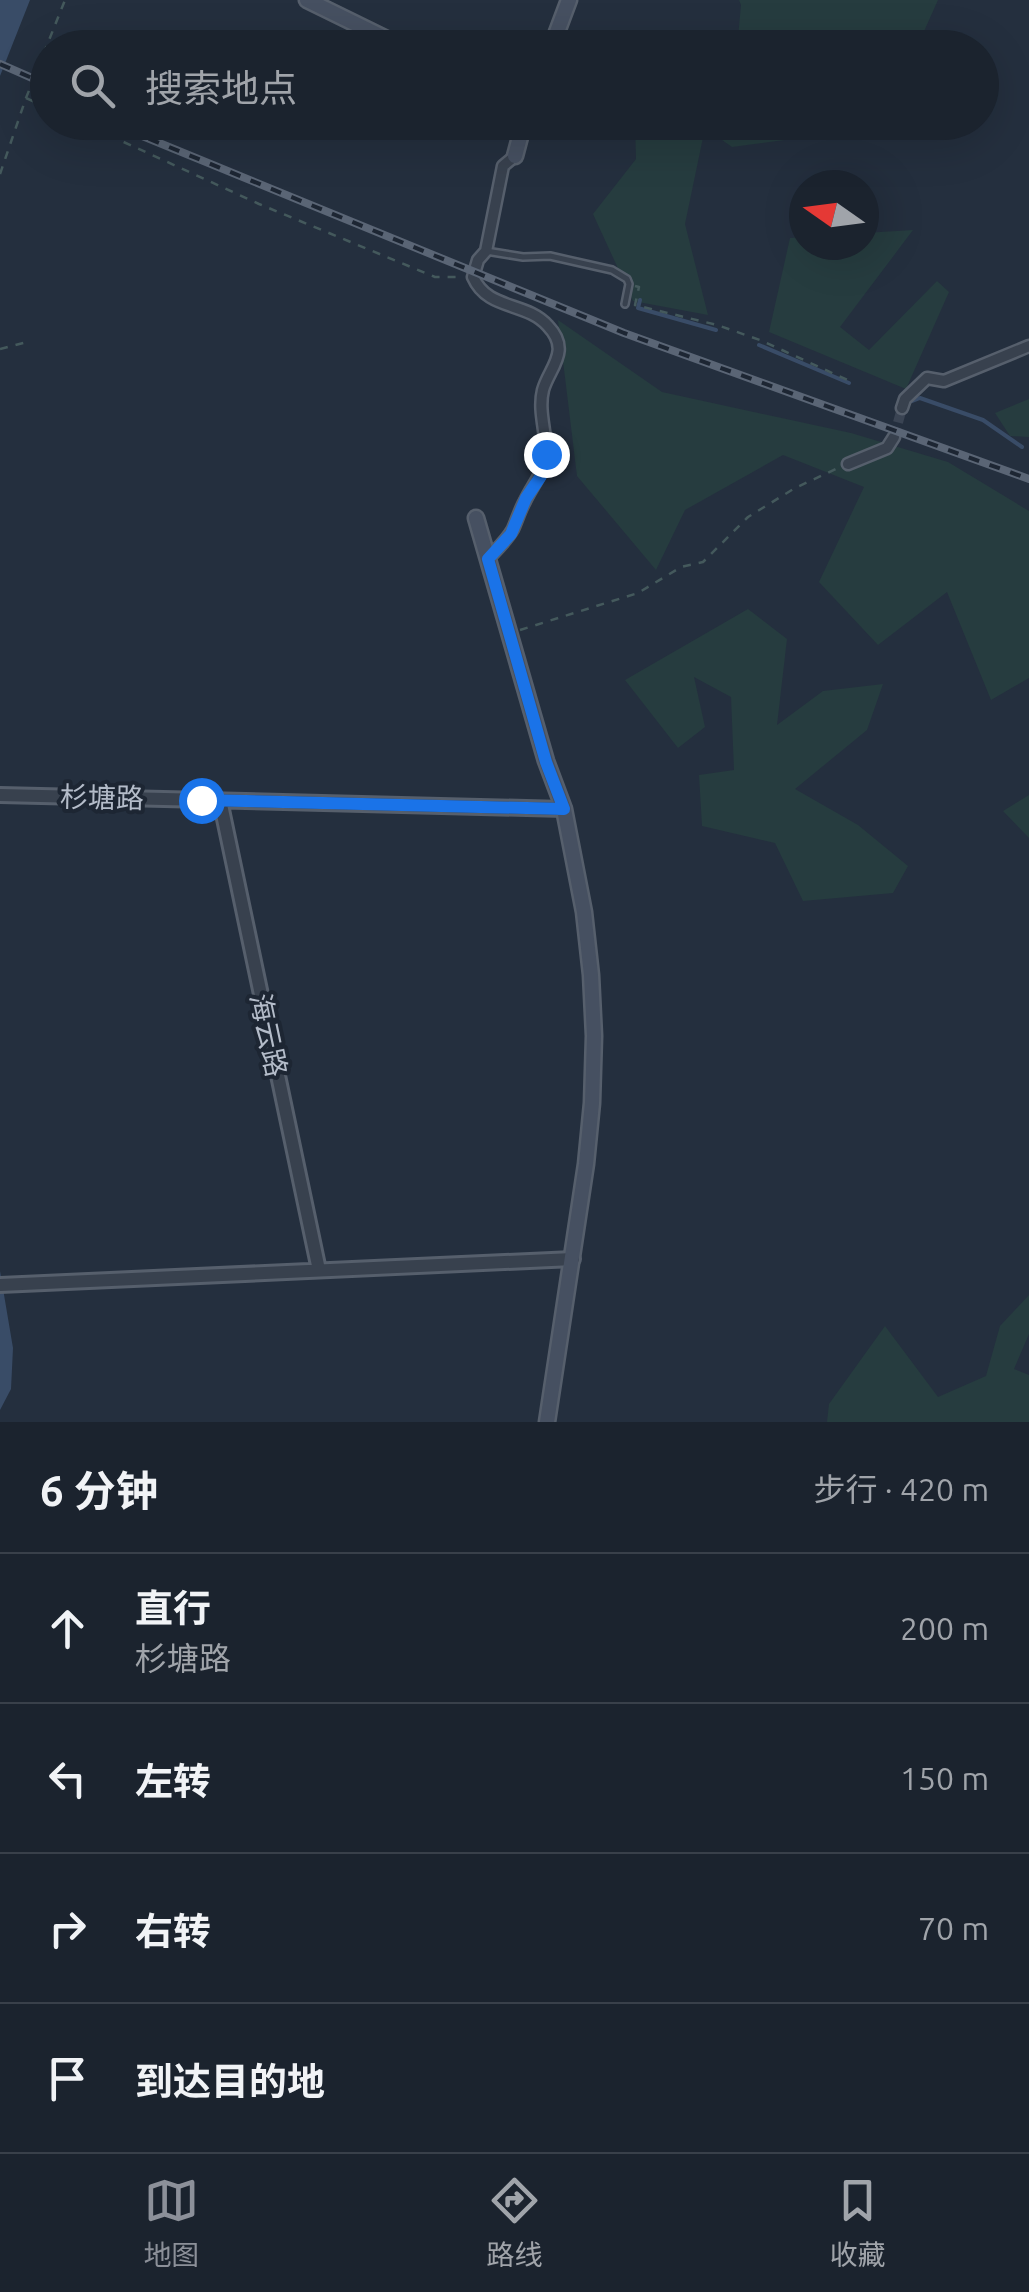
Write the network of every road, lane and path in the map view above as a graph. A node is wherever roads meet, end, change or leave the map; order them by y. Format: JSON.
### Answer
{"nodes":[{"id":1,"x":65,"y":0,"type":"edge"},
{"id":2,"x":307,"y":0,"type":"edge"},
{"id":3,"x":569,"y":0,"type":"edge"},
{"id":4,"x":53,"y":30,"type":"edge"},
{"id":5,"x":368,"y":30,"type":"edge"},
{"id":6,"x":557,"y":30,"type":"edge"},
{"id":7,"x":30,"y":88,"type":"edge"},
{"id":8,"x":26,"y":98,"type":"junction"},
{"id":9,"x":30,"y":100,"type":"edge"},
{"id":10,"x":119,"y":140,"type":"edge"},
{"id":11,"x":519,"y":140,"type":"edge"},
{"id":12,"x":515,"y":156,"type":"joint"},
{"id":13,"x":0,"y":174,"type":"edge"},
{"id":14,"x":486,"y":251,"type":"junction"},
{"id":15,"x":472,"y":277,"type":"junction"},
{"id":16,"x":629,"y":284,"type":"junction"},
{"id":17,"x":625,"y":304,"type":"dead end"},
{"id":18,"x":31,"y":341,"type":"dead end"},
{"id":19,"x":1029,"y":346,"type":"edge"},
{"id":20,"x":0,"y":349,"type":"edge"},
{"id":21,"x":852,"y":382,"type":"dead end"},
{"id":22,"x":902,"y":408,"type":"tunnel mouth"},
{"id":23,"x":894,"y":437,"type":"tunnel mouth"},
{"id":24,"x":848,"y":464,"type":"joint"},
{"id":25,"x":476,"y":518,"type":"dead end"},
{"id":26,"x":488,"y":559,"type":"junction"},
{"id":27,"x":509,"y":634,"type":"junction"},
{"id":28,"x":0,"y":795,"type":"edge"},
{"id":29,"x":220,"y":800,"type":"junction"},
{"id":30,"x":564,"y":809,"type":"junction"},
{"id":31,"x":573,"y":1259,"type":"junction"},
{"id":32,"x":319,"y":1270,"type":"junction"},
{"id":33,"x":0,"y":1286,"type":"edge"},
{"id":34,"x":547,"y":1422,"type":"edge"}],
"edges":[{"from":1,"to":4,"type":"path"},
{"from":2,"to":5,"type":"main road"},
{"from":3,"to":6,"type":"main road"},
{"from":7,"to":8,"type":"path"},
{"from":8,"to":9,"type":"path"},
{"from":8,"to":13,"type":"path"},
{"from":10,"to":15,"type":"path"},
{"from":11,"to":12,"type":"main road"},
{"from":12,"to":14,"type":"street"},
{"from":14,"to":15,"type":"street"},
{"from":14,"to":16,"type":"lane"},
{"from":15,"to":26,"type":"street"},
{"from":16,"to":17,"type":"lane"},
{"from":16,"to":21,"type":"path"},
{"from":18,"to":20,"type":"path"},
{"from":19,"to":22,"type":"street"},
{"from":23,"to":24,"type":"street"},
{"from":24,"to":27,"type":"path"},
{"from":25,"to":26,"type":"main road"},
{"from":26,"to":27,"type":"main road"},
{"from":27,"to":30,"type":"main road"},
{"from":28,"to":29,"type":"street","name":"杉塘路"},
{"from":29,"to":30,"type":"street","name":"杉塘路"},
{"from":29,"to":32,"type":"street","name":"海云路"},
{"from":30,"to":31,"type":"main road"},
{"from":31,"to":32,"type":"street"},
{"from":31,"to":34,"type":"main road"},
{"from":32,"to":33,"type":"street"}]}
